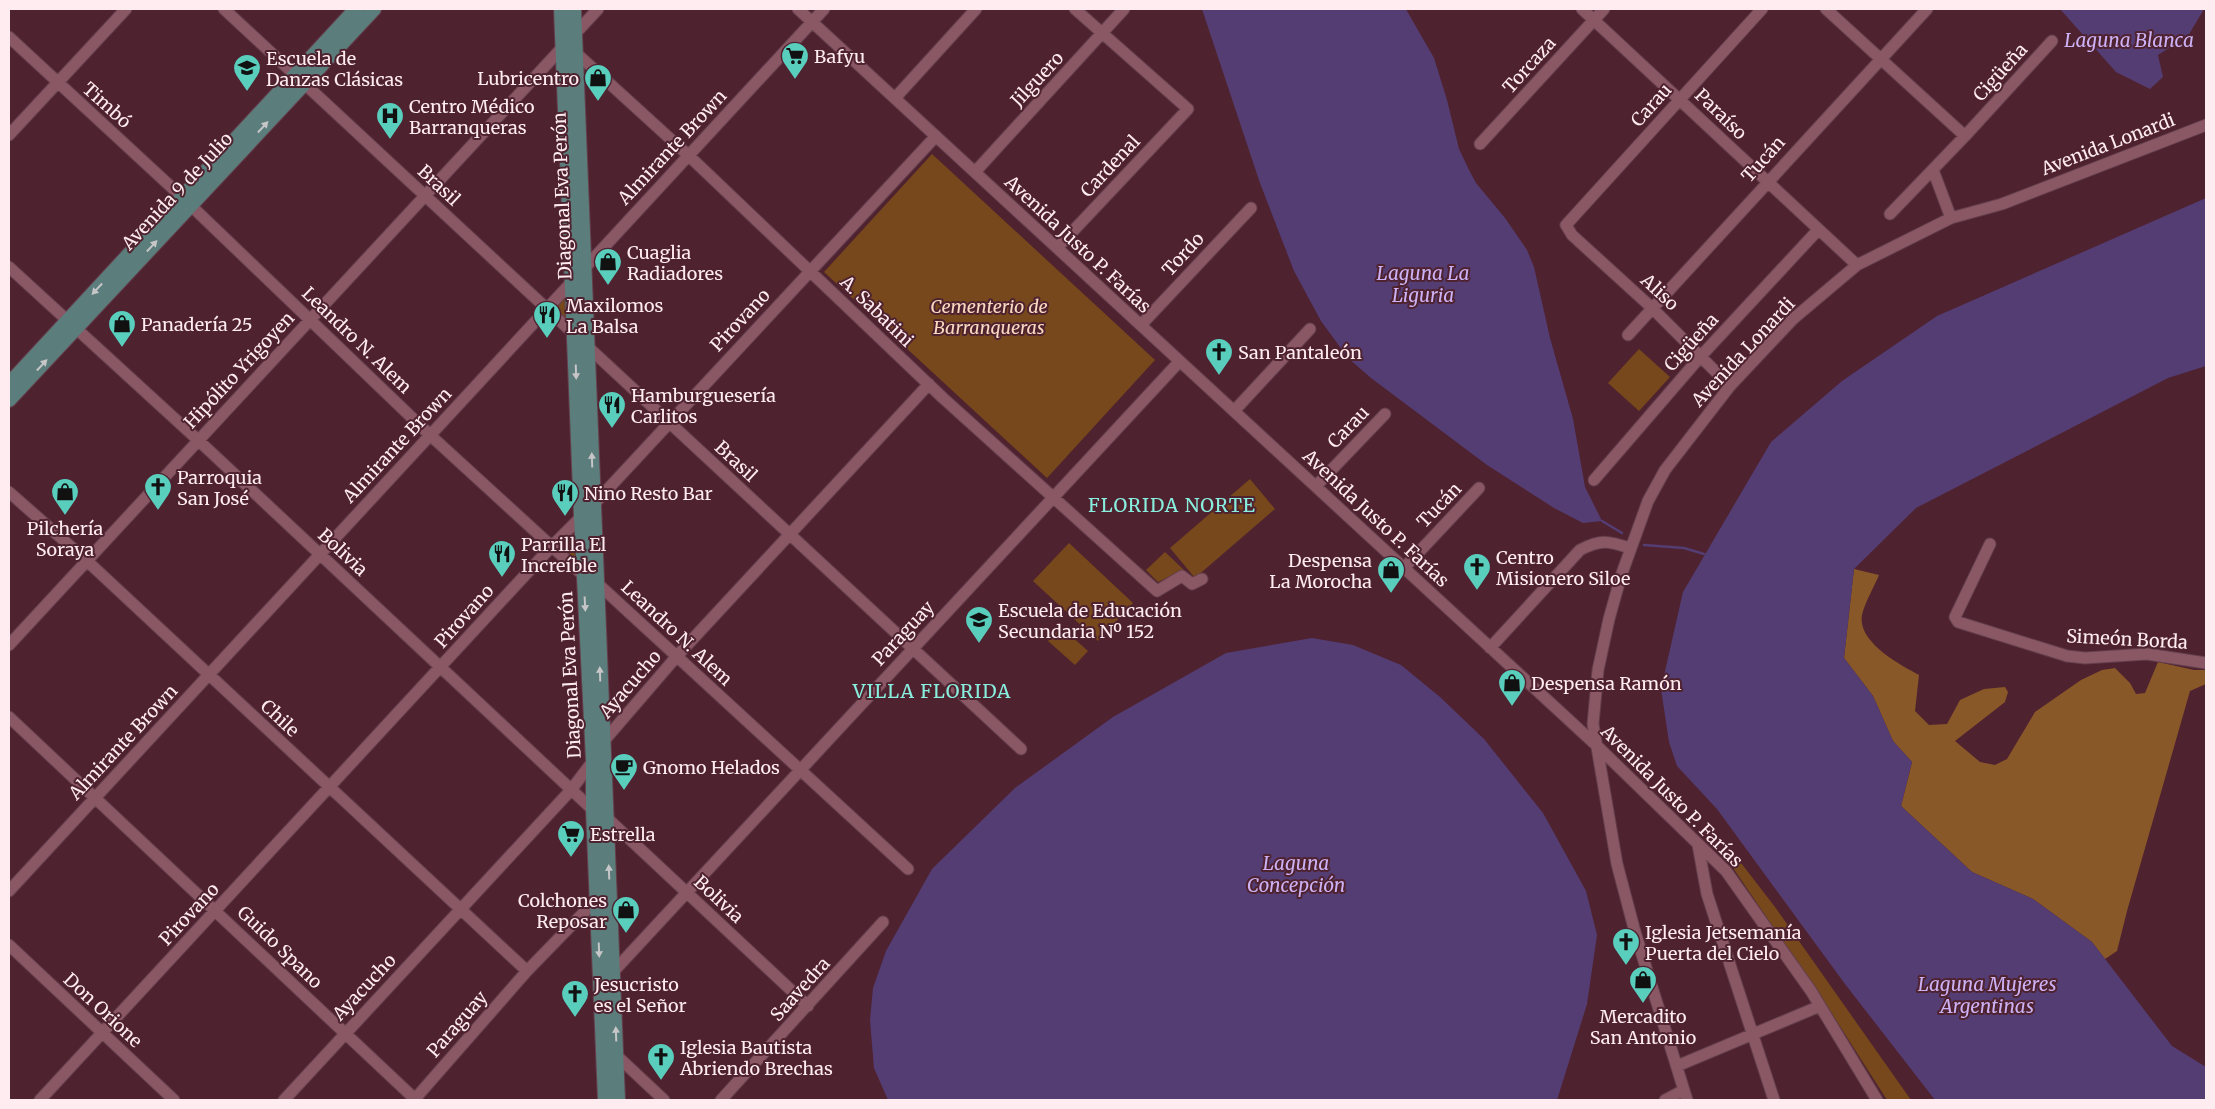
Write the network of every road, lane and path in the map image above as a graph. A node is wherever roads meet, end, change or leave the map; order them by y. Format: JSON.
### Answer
{"nodes":[{"id":1,"x":126,"y":9,"type":"edge"},
{"id":2,"x":224,"y":9,"type":"edge"},
{"id":3,"x":356,"y":9,"type":"edge"},
{"id":4,"x":374,"y":9,"type":"edge"},
{"id":5,"x":561,"y":9,"type":"edge"},
{"id":6,"x":574,"y":9,"type":"edge"},
{"id":7,"x":598,"y":9,"type":"edge"},
{"id":8,"x":798,"y":9,"type":"edge"},
{"id":9,"x":824,"y":9,"type":"edge"},
{"id":10,"x":976,"y":9,"type":"edge"},
{"id":11,"x":1074,"y":9,"type":"edge"},
{"id":12,"x":1124,"y":9,"type":"edge"},
{"id":13,"x":1582,"y":9,"type":"edge"},
{"id":14,"x":1604,"y":9,"type":"edge"},
{"id":15,"x":1762,"y":9,"type":"edge"},
{"id":16,"x":1826,"y":9,"type":"edge"},
{"id":17,"x":1927,"y":9,"type":"edge"},
{"id":18,"x":1594,"y":20,"type":"junction"},
{"id":19,"x":812,"y":22,"type":"junction"},
{"id":20,"x":1103,"y":33,"type":"junction"},
{"id":21,"x":575,"y":34,"type":"junction"},
{"id":22,"x":9,"y":38,"type":"edge"},
{"id":23,"x":2052,"y":41,"type":"dead end"},
{"id":24,"x":569,"y":51,"type":"junction"},
{"id":25,"x":1880,"y":58,"type":"junction"},
{"id":26,"x":300,"y":79,"type":"junction"},
{"id":27,"x":57,"y":84,"type":"junction"},
{"id":28,"x":895,"y":98,"type":"junction"},
{"id":29,"x":1680,"y":99,"type":"junction"},
{"id":30,"x":2206,"y":125,"type":"edge"},
{"id":31,"x":9,"y":135,"type":"edge"},
{"id":32,"x":936,"y":136,"type":"junction"},
{"id":33,"x":1965,"y":136,"type":"junction"},
{"id":34,"x":1480,"y":144,"type":"dead end"},
{"id":35,"x":688,"y":155,"type":"junction"},
{"id":36,"x":1933,"y":170,"type":"junction"},
{"id":37,"x":974,"y":172,"type":"junction"},
{"id":38,"x":1767,"y":181,"type":"junction"},
{"id":39,"x":424,"y":196,"type":"junction"},
{"id":40,"x":186,"y":201,"type":"junction"},
{"id":41,"x":1251,"y":208,"type":"dead end"},
{"id":42,"x":1890,"y":214,"type":"dead end"},
{"id":43,"x":1951,"y":218,"type":"junction"},
{"id":44,"x":1566,"y":225,"type":"joint"},
{"id":45,"x":1818,"y":230,"type":"junction"},
{"id":46,"x":1057,"y":248,"type":"junction"},
{"id":47,"x":1857,"y":265,"type":"junction"},
{"id":48,"x":9,"y":267,"type":"edge"},
{"id":49,"x":583,"y":269,"type":"junction"},
{"id":50,"x":810,"y":271,"type":"junction"},
{"id":51,"x":573,"y":280,"type":"junction"},
{"id":52,"x":1651,"y":307,"type":"junction"},
{"id":53,"x":546,"y":309,"type":"junction"},
{"id":54,"x":311,"y":319,"type":"junction"},
{"id":55,"x":71,"y":325,"type":"junction"},
{"id":56,"x":1141,"y":325,"type":"junction"},
{"id":57,"x":1310,"y":329,"type":"dead end"},
{"id":58,"x":1628,"y":334,"type":"dead end"},
{"id":59,"x":575,"y":335,"type":"junction"},
{"id":60,"x":587,"y":346,"type":"junction"},
{"id":61,"x":1701,"y":356,"type":"junction"},
{"id":62,"x":1179,"y":362,"type":"junction"},
{"id":63,"x":9,"y":384,"type":"edge"},
{"id":64,"x":929,"y":384,"type":"junction"},
{"id":65,"x":1730,"y":386,"type":"junction"},
{"id":66,"x":9,"y":400,"type":"edge"},
{"id":67,"x":1234,"y":411,"type":"junction"},
{"id":68,"x":1385,"y":414,"type":"dead end"},
{"id":69,"x":668,"y":422,"type":"junction"},
{"id":70,"x":430,"y":435,"type":"junction"},
{"id":71,"x":198,"y":440,"type":"junction"},
{"id":72,"x":1594,"y":480,"type":"dead end"},
{"id":73,"x":1316,"y":486,"type":"junction"},
{"id":74,"x":1479,"y":488,"type":"dead end"},
{"id":75,"x":9,"y":492,"type":"edge"},
{"id":76,"x":1054,"y":497,"type":"junction"},
{"id":77,"x":594,"y":504,"type":"junction"},
{"id":78,"x":581,"y":517,"type":"junction"},
{"id":79,"x":791,"y":535,"type":"junction"},
{"id":80,"x":1990,"y":544,"type":"dead end"},
{"id":81,"x":552,"y":546,"type":"junction"},
{"id":82,"x":1630,"y":548,"type":"junction"},
{"id":83,"x":320,"y":554,"type":"junction"},
{"id":84,"x":86,"y":560,"type":"junction"},
{"id":85,"x":1404,"y":568,"type":"junction"},
{"id":86,"x":584,"y":574,"type":"junction"},
{"id":87,"x":1202,"y":579,"type":"dead end"},
{"id":88,"x":597,"y":583,"type":"junction"},
{"id":89,"x":9,"y":645,"type":"edge"},
{"id":90,"x":1490,"y":648,"type":"junction"},
{"id":91,"x":913,"y":649,"type":"junction"},
{"id":92,"x":677,"y":656,"type":"junction"},
{"id":93,"x":2206,"y":662,"type":"edge"},
{"id":94,"x":440,"y":668,"type":"junction"},
{"id":95,"x":209,"y":675,"type":"junction"},
{"id":96,"x":9,"y":717,"type":"edge"},
{"id":97,"x":603,"y":742,"type":"junction"},
{"id":98,"x":1596,"y":745,"type":"junction"},
{"id":99,"x":1021,"y":749,"type":"dead end"},
{"id":100,"x":593,"y":761,"type":"junction"},
{"id":101,"x":801,"y":770,"type":"junction"},
{"id":102,"x":329,"y":788,"type":"junction"},
{"id":103,"x":571,"y":790,"type":"junction"},
{"id":104,"x":95,"y":799,"type":"junction"},
{"id":105,"x":593,"y":810,"type":"junction"},
{"id":106,"x":606,"y":817,"type":"junction"},
{"id":107,"x":1698,"y":845,"type":"junction"},
{"id":108,"x":908,"y":869,"type":"dead end"},
{"id":109,"x":9,"y":891,"type":"edge"},
{"id":110,"x":687,"y":893,"type":"junction"},
{"id":111,"x":597,"y":899,"type":"junction"},
{"id":112,"x":216,"y":910,"type":"junction"},
{"id":113,"x":460,"y":911,"type":"junction"},
{"id":114,"x":883,"y":922,"type":"dead end"},
{"id":115,"x":9,"y":945,"type":"edge"},
{"id":116,"x":527,"y":971,"type":"junction"},
{"id":117,"x":613,"y":972,"type":"junction"},
{"id":118,"x":808,"y":1006,"type":"junction"},
{"id":119,"x":1820,"y":1006,"type":"junction"},
{"id":120,"x":102,"y":1032,"type":"junction"},
{"id":121,"x":345,"y":1033,"type":"junction"},
{"id":122,"x":1752,"y":1034,"type":"junction"},
{"id":123,"x":616,"y":1055,"type":"junction"},
{"id":124,"x":1677,"y":1066,"type":"junction"},
{"id":125,"x":1685,"y":1095,"type":"edge"},
{"id":126,"x":40,"y":1100,"type":"edge"},
{"id":127,"x":174,"y":1100,"type":"edge"},
{"id":128,"x":284,"y":1100,"type":"edge"},
{"id":129,"x":415,"y":1100,"type":"edge"},
{"id":130,"x":604,"y":1100,"type":"edge"},
{"id":131,"x":618,"y":1100,"type":"edge"},
{"id":132,"x":664,"y":1100,"type":"edge"},
{"id":133,"x":721,"y":1100,"type":"edge"},
{"id":134,"x":1665,"y":1100,"type":"edge"},
{"id":135,"x":1774,"y":1100,"type":"edge"},
{"id":136,"x":1876,"y":1100,"type":"edge"}],
"edges":[{"from":1,"to":27,"type":"street"},
{"from":2,"to":26,"type":"street","name":"Brasil"},
{"from":3,"to":26,"type":"main road","name":"Avenida 9 de Julio"},
{"from":4,"to":26,"type":"main road","name":"Avenida 9 de Julio"},
{"from":5,"to":24,"type":"main road","name":"Diagonal Eva Perón"},
{"from":6,"to":21,"type":"main road","name":"Diagonal Eva Perón"},
{"from":7,"to":21,"type":"street"},
{"from":8,"to":19,"type":"street","name":"Avenida Justo P. Farías"},
{"from":9,"to":19,"type":"street","name":"Almirante Brown"},
{"from":10,"to":28,"type":"street"},
{"from":11,"to":20,"type":"street"},
{"from":12,"to":20,"type":"street","name":"Jilguero"},
{"from":13,"to":18,"type":"street","name":"Paraíso"},
{"from":14,"to":18,"type":"street","name":"Torcaza"},
{"from":15,"to":29,"type":"street","name":"Carau"},
{"from":16,"to":25,"type":"street"},
{"from":17,"to":25,"type":"street","name":"Tucán"},
{"from":18,"to":29,"type":"street","name":"Paraíso"},
{"from":18,"to":34,"type":"street","name":"Torcaza"},
{"from":19,"to":28,"type":"street","name":"Avenida Justo P. Farías"},
{"from":19,"to":35,"type":"street","name":"Almirante Brown"},
{"from":20,"to":37,"type":"street","name":"Jilguero"},
{"from":20,"to":46,"type":"street","name":"Cardenal"},
{"from":21,"to":24,"type":"main road","name":"Diagonal Eva Perón"},
{"from":22,"to":27,"type":"street","name":"Timbó"},
{"from":23,"to":33,"type":"street","name":"Cigüeña"},
{"from":24,"to":35,"type":"street","name":"A. Sabatini"},
{"from":24,"to":39,"type":"street","name":"Hipólito Yrigoyen"},
{"from":24,"to":49,"type":"main road","name":"Diagonal Eva Perón"},
{"from":24,"to":51,"type":"main road","name":"Diagonal Eva Perón"},
{"from":25,"to":33,"type":"street"},
{"from":25,"to":38,"type":"street","name":"Tucán"},
{"from":26,"to":39,"type":"street","name":"Brasil"},
{"from":26,"to":40,"type":"main road","name":"Avenida 9 de Julio"},
{"from":27,"to":31,"type":"street"},
{"from":27,"to":40,"type":"street","name":"Timbó"},
{"from":28,"to":32,"type":"street","name":"Avenida Justo P. Farías"},
{"from":29,"to":38,"type":"street","name":"Paraíso"},
{"from":29,"to":44,"type":"street","name":"Carau"},
{"from":30,"to":43,"type":"street","name":"Avenida Lonardi"},
{"from":32,"to":37,"type":"street","name":"Avenida Justo P. Farías"},
{"from":32,"to":50,"type":"street","name":"Pirovano"},
{"from":33,"to":36,"type":"street","name":"Cigüeña"},
{"from":35,"to":49,"type":"street","name":"Almirante Brown"},
{"from":35,"to":50,"type":"street","name":"A. Sabatini"},
{"from":36,"to":42,"type":"street","name":"Cigüeña"},
{"from":36,"to":43,"type":"street"},
{"from":37,"to":46,"type":"street","name":"Avenida Justo P. Farías"},
{"from":38,"to":45,"type":"street","name":"Paraíso"},
{"from":38,"to":52,"type":"street","name":"Tucán"},
{"from":39,"to":53,"type":"street","name":"Brasil"},
{"from":39,"to":54,"type":"street","name":"Hipólito Yrigoyen"},
{"from":40,"to":54,"type":"street","name":"Leandro N. Alem"},
{"from":40,"to":55,"type":"main road","name":"Avenida 9 de Julio"},
{"from":41,"to":56,"type":"street","name":"Tordo"},
{"from":43,"to":47,"type":"street","name":"Avenida Lonardi"},
{"from":44,"to":52,"type":"street","name":"Aliso"},
{"from":45,"to":47,"type":"street","name":"Paraíso"},
{"from":45,"to":61,"type":"street","name":"Cigüeña"},
{"from":46,"to":56,"type":"street","name":"Avenida Justo P. Farías"},
{"from":47,"to":65,"type":"street","name":"Avenida Lonardi"},
{"from":48,"to":55,"type":"street","name":"Bolivia"},
{"from":49,"to":51,"type":"street","name":"Almirante Brown"},
{"from":49,"to":60,"type":"main road","name":"Diagonal Eva Perón"},
{"from":50,"to":64,"type":"street","name":"A. Sabatini"},
{"from":50,"to":69,"type":"street","name":"Pirovano"},
{"from":51,"to":53,"type":"street","name":"Almirante Brown"},
{"from":51,"to":59,"type":"main road","name":"Diagonal Eva Perón"},
{"from":52,"to":58,"type":"street","name":"Tucán"},
{"from":52,"to":61,"type":"street","name":"Aliso"},
{"from":53,"to":59,"type":"street","name":"Brasil"},
{"from":53,"to":70,"type":"street","name":"Almirante Brown"},
{"from":54,"to":70,"type":"street","name":"Leandro N. Alem"},
{"from":54,"to":71,"type":"street","name":"Hipólito Yrigoyen"},
{"from":55,"to":63,"type":"main road","name":"Avenida 9 de Julio"},
{"from":66,"to":55,"type":"main road","name":"Avenida 9 de Julio","one_way":true},
{"from":55,"to":71,"type":"street","name":"Bolivia"},
{"from":56,"to":62,"type":"street","name":"Avenida Justo P. Farías"},
{"from":57,"to":67,"type":"street"},
{"from":59,"to":60,"type":"street","name":"Brasil"},
{"from":59,"to":78,"type":"main road","name":"Diagonal Eva Perón","one_way":true},
{"from":60,"to":69,"type":"street","name":"Brasil"},
{"from":77,"to":60,"type":"main road","name":"Diagonal Eva Perón","one_way":true},
{"from":61,"to":65,"type":"street","name":"Aliso"},
{"from":61,"to":72,"type":"street","name":"Cigüeña"},
{"from":62,"to":67,"type":"street","name":"Avenida Justo P. Farías"},
{"from":62,"to":76,"type":"street","name":"Paraguay"},
{"from":64,"to":76,"type":"street","name":"A. Sabatini"},
{"from":64,"to":79,"type":"street","name":"Ayacucho"},
{"from":65,"to":82,"type":"street","name":"Avenida Lonardi"},
{"from":67,"to":73,"type":"street","name":"Avenida Justo P. Farías"},
{"from":68,"to":73,"type":"street","name":"Carau"},
{"from":69,"to":77,"type":"street","name":"Pirovano"},
{"from":69,"to":79,"type":"street","name":"Brasil"},
{"from":70,"to":81,"type":"street","name":"Leandro N. Alem"},
{"from":70,"to":83,"type":"street","name":"Almirante Brown"},
{"from":71,"to":83,"type":"street","name":"Bolivia"},
{"from":71,"to":84,"type":"street","name":"Hipólito Yrigoyen"},
{"from":73,"to":85,"type":"street","name":"Avenida Justo P. Farías"},
{"from":74,"to":85,"type":"street","name":"Tucán"},
{"from":75,"to":84,"type":"street","name":"Chile"},
{"from":76,"to":87,"type":"street","name":"A. Sabatini"},
{"from":76,"to":91,"type":"street","name":"Paraguay"},
{"from":77,"to":78,"type":"street","name":"Pirovano"},
{"from":77,"to":88,"type":"main road","name":"Diagonal Eva Perón"},
{"from":78,"to":81,"type":"street","name":"Pirovano"},
{"from":78,"to":86,"type":"main road","name":"Diagonal Eva Perón"},
{"from":79,"to":91,"type":"street","name":"Brasil"},
{"from":79,"to":92,"type":"street","name":"Ayacucho"},
{"from":80,"to":93,"type":"street","name":"Simeón Borda"},
{"from":81,"to":86,"type":"street","name":"Leandro N. Alem"},
{"from":81,"to":94,"type":"street","name":"Pirovano"},
{"from":82,"to":90,"type":"street"},
{"from":82,"to":98,"type":"street","name":"Avenida Lonardi"},
{"from":83,"to":94,"type":"street","name":"Bolivia"},
{"from":83,"to":95,"type":"street","name":"Almirante Brown"},
{"from":84,"to":89,"type":"street","name":"Hipólito Yrigoyen"},
{"from":84,"to":95,"type":"street","name":"Chile"},
{"from":85,"to":90,"type":"street","name":"Avenida Justo P. Farías"},
{"from":86,"to":88,"type":"street","name":"Leandro N. Alem"},
{"from":86,"to":100,"type":"main road","name":"Diagonal Eva Perón","one_way":true},
{"from":88,"to":92,"type":"street","name":"Leandro N. Alem"},
{"from":97,"to":88,"type":"main road","name":"Diagonal Eva Perón","one_way":true},
{"from":90,"to":98,"type":"street","name":"Avenida Justo P. Farías"},
{"from":91,"to":99,"type":"street","name":"Brasil"},
{"from":91,"to":101,"type":"street","name":"Paraguay"},
{"from":92,"to":97,"type":"street","name":"Ayacucho"},
{"from":92,"to":101,"type":"street","name":"Leandro N. Alem"},
{"from":94,"to":102,"type":"street","name":"Pirovano"},
{"from":94,"to":103,"type":"street","name":"Bolivia"},
{"from":95,"to":102,"type":"street","name":"Chile"},
{"from":95,"to":104,"type":"street","name":"Almirante Brown"},
{"from":96,"to":104,"type":"street","name":"Guido Spano"},
{"from":97,"to":100,"type":"street","name":"Ayacucho"},
{"from":97,"to":106,"type":"main road","name":"Diagonal Eva Perón"},
{"from":98,"to":107,"type":"street","name":"Avenida Justo P. Farías"},
{"from":98,"to":124,"type":"street","name":"Avenida Lonardi"},
{"from":100,"to":103,"type":"street","name":"Ayacucho"},
{"from":100,"to":105,"type":"main road","name":"Diagonal Eva Perón"},
{"from":101,"to":108,"type":"street","name":"Leandro N. Alem"},
{"from":101,"to":110,"type":"street","name":"Paraguay"},
{"from":102,"to":112,"type":"street","name":"Pirovano"},
{"from":102,"to":113,"type":"street","name":"Chile"},
{"from":103,"to":105,"type":"street","name":"Bolivia"},
{"from":103,"to":113,"type":"street","name":"Ayacucho"},
{"from":104,"to":109,"type":"street","name":"Almirante Brown"},
{"from":104,"to":112,"type":"street","name":"Guido Spano"},
{"from":105,"to":111,"type":"main road","name":"Diagonal Eva Perón"},
{"from":106,"to":110,"type":"street","name":"Bolivia"},
{"from":117,"to":106,"type":"main road","name":"Diagonal Eva Perón","one_way":true},
{"from":107,"to":119,"type":"street","name":"Avenida Justo P. Farías"},
{"from":107,"to":122,"type":"street"},
{"from":110,"to":117,"type":"street","name":"Paraguay"},
{"from":110,"to":118,"type":"street","name":"Bolivia"},
{"from":111,"to":116,"type":"street","name":"Paraguay"},
{"from":111,"to":130,"type":"main road","name":"Diagonal Eva Perón","one_way":true},
{"from":112,"to":120,"type":"street","name":"Pirovano"},
{"from":112,"to":121,"type":"street","name":"Guido Spano"},
{"from":113,"to":116,"type":"street","name":"Chile"},
{"from":113,"to":121,"type":"street","name":"Ayacucho"},
{"from":114,"to":118,"type":"street","name":"Saavedra"},
{"from":115,"to":120,"type":"street","name":"Don Orione"},
{"from":116,"to":129,"type":"street","name":"Paraguay"},
{"from":123,"to":117,"type":"main road","name":"Diagonal Eva Perón","one_way":true},
{"from":118,"to":133,"type":"street","name":"Saavedra"},
{"from":119,"to":122,"type":"street"},
{"from":119,"to":136,"type":"street","name":"Avenida Justo P. Farías"},
{"from":120,"to":126,"type":"street","name":"Pirovano"},
{"from":120,"to":127,"type":"street","name":"Don Orione"},
{"from":121,"to":128,"type":"street","name":"Ayacucho"},
{"from":121,"to":129,"type":"street","name":"Guido Spano"},
{"from":122,"to":124,"type":"street"},
{"from":122,"to":135,"type":"street"},
{"from":123,"to":131,"type":"main road","name":"Diagonal Eva Perón"},
{"from":123,"to":132,"type":"street"},
{"from":124,"to":125,"type":"street","name":"Avenida Lonardi"},
{"from":125,"to":134,"type":"street"}]}
